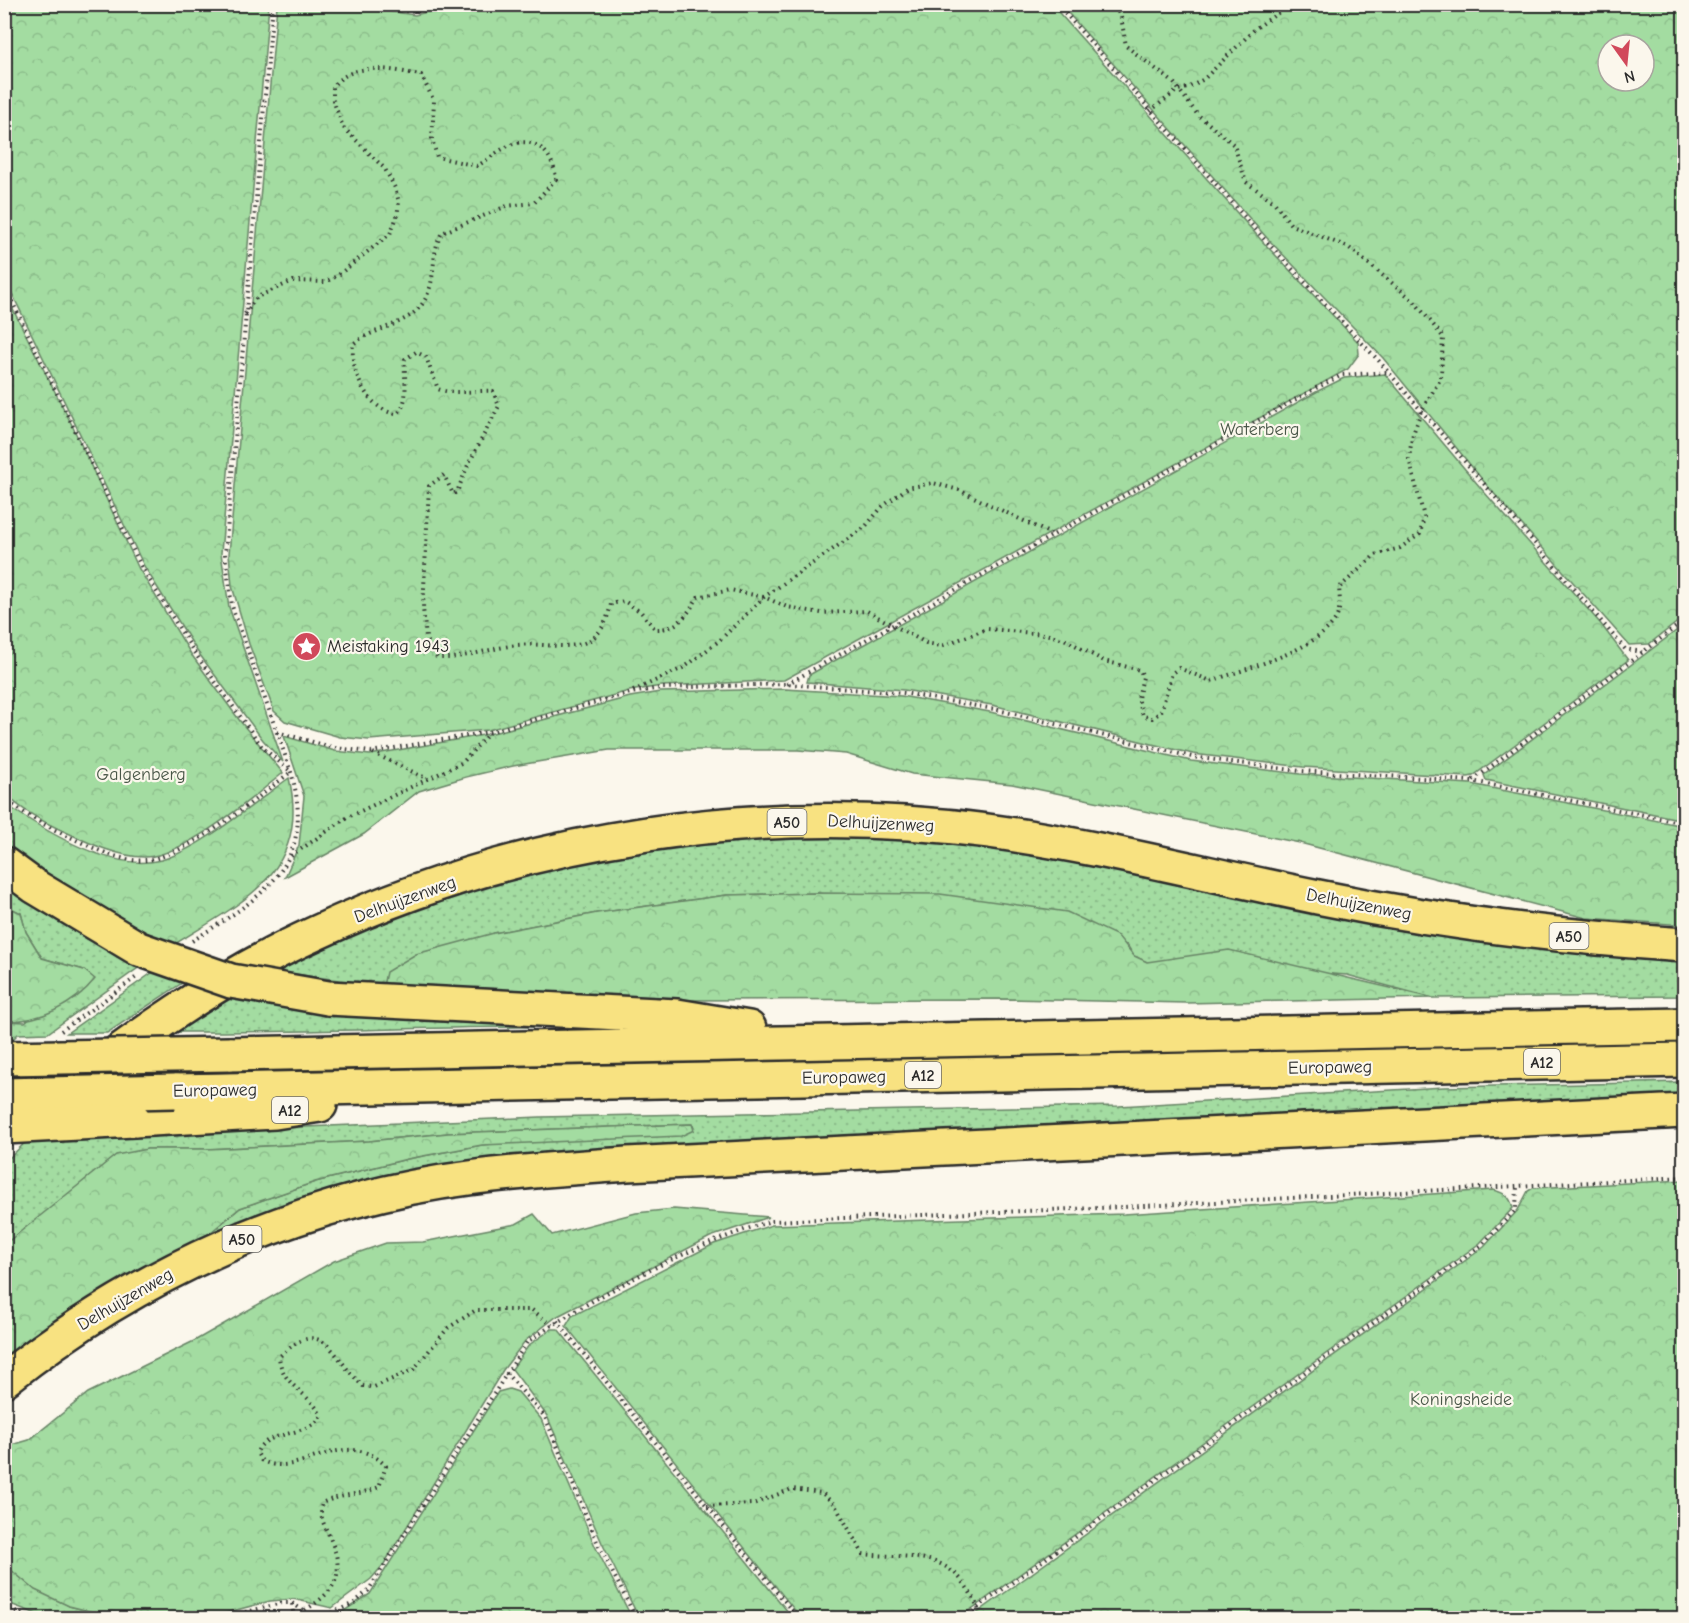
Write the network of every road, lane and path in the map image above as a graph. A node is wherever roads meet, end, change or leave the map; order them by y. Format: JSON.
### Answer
{"nodes":[{"id":1,"x":273,"y":4,"type":"edge"},
{"id":2,"x":358,"y":4,"type":"edge"},
{"id":3,"x":450,"y":4,"type":"edge"},
{"id":4,"x":1057,"y":4,"type":"edge"},
{"id":5,"x":1113,"y":4,"type":"edge"},
{"id":6,"x":1291,"y":4,"type":"edge"},
{"id":7,"x":1178,"y":90,"type":"junction"},
{"id":8,"x":1150,"y":111,"type":"junction"},
{"id":9,"x":4,"y":285,"type":"edge"},
{"id":10,"x":245,"y":314,"type":"junction"},
{"id":11,"x":1389,"y":372,"type":"junction"},
{"id":12,"x":1421,"y":411,"type":"junction"},
{"id":13,"x":1051,"y":534,"type":"junction"},
{"id":14,"x":764,"y":597,"type":"junction"},
{"id":15,"x":1684,"y":621,"type":"edge"},
{"id":16,"x":892,"y":625,"type":"junction"},
{"id":17,"x":1642,"y":652,"type":"junction"},
{"id":18,"x":786,"y":684,"type":"junction"},
{"id":19,"x":630,"y":693,"type":"junction"},
{"id":20,"x":277,"y":732,"type":"junction"},
{"id":21,"x":489,"y":732,"type":"junction"},
{"id":22,"x":371,"y":752,"type":"junction"},
{"id":23,"x":291,"y":772,"type":"junction"},
{"id":24,"x":429,"y":779,"type":"junction"},
{"id":25,"x":1472,"y":781,"type":"junction"},
{"id":26,"x":4,"y":798,"type":"edge"},
{"id":27,"x":1684,"y":823,"type":"edge"},
{"id":28,"x":289,"y":857,"type":"dead end"},
{"id":29,"x":4,"y":864,"type":"edge"},
{"id":30,"x":1684,"y":945,"type":"edge"},
{"id":31,"x":1684,"y":1024,"type":"edge"},
{"id":32,"x":837,"y":1042,"type":"junction"},
{"id":33,"x":4,"y":1058,"type":"edge"},
{"id":34,"x":1684,"y":1060,"type":"edge"},
{"id":35,"x":445,"y":1085,"type":"junction"},
{"id":36,"x":4,"y":1095,"type":"edge"},
{"id":37,"x":1684,"y":1111,"type":"edge"},
{"id":38,"x":4,"y":1127,"type":"edge"},
{"id":39,"x":4,"y":1143,"type":"edge"},
{"id":40,"x":1684,"y":1176,"type":"edge"},
{"id":41,"x":1517,"y":1186,"type":"junction"},
{"id":42,"x":557,"y":1321,"type":"junction"},
{"id":43,"x":552,"y":1325,"type":"junction"},
{"id":44,"x":506,"y":1372,"type":"junction"},
{"id":45,"x":4,"y":1380,"type":"edge"},
{"id":46,"x":706,"y":1506,"type":"junction"},
{"id":47,"x":292,"y":1603,"type":"junction"},
{"id":48,"x":4,"y":1607,"type":"edge"},
{"id":49,"x":979,"y":1607,"type":"junction"},
{"id":50,"x":305,"y":1610,"type":"junction"},
{"id":51,"x":34,"y":1618,"type":"edge"},
{"id":52,"x":222,"y":1618,"type":"edge"},
{"id":53,"x":294,"y":1618,"type":"edge"},
{"id":54,"x":315,"y":1618,"type":"edge"},
{"id":55,"x":321,"y":1618,"type":"edge"},
{"id":56,"x":636,"y":1618,"type":"edge"},
{"id":57,"x":798,"y":1618,"type":"edge"},
{"id":58,"x":963,"y":1618,"type":"edge"},
{"id":59,"x":979,"y":1618,"type":"edge"}],
"edges":[{"from":1,"to":10,"type":"path"},
{"from":2,"to":3,"type":"path"},
{"from":4,"to":8,"type":"path"},
{"from":5,"to":7,"type":"path"},
{"from":6,"to":7,"type":"path"},
{"from":7,"to":8,"type":"path"},
{"from":7,"to":12,"type":"path"},
{"from":8,"to":11,"type":"path"},
{"from":9,"to":23,"type":"path"},
{"from":10,"to":14,"type":"path"},
{"from":10,"to":20,"type":"path"},
{"from":11,"to":12,"type":"path"},
{"from":11,"to":13,"type":"path"},
{"from":12,"to":16,"type":"path"},
{"from":12,"to":17,"type":"path"},
{"from":13,"to":14,"type":"path"},
{"from":13,"to":16,"type":"path"},
{"from":14,"to":16,"type":"path"},
{"from":14,"to":19,"type":"path"},
{"from":15,"to":17,"type":"path"},
{"from":16,"to":18,"type":"path"},
{"from":17,"to":25,"type":"path"},
{"from":18,"to":19,"type":"path"},
{"from":18,"to":25,"type":"path"},
{"from":19,"to":21,"type":"path"},
{"from":20,"to":22,"type":"path"},
{"from":20,"to":23,"type":"path"},
{"from":21,"to":22,"type":"path"},
{"from":21,"to":24,"type":"path"},
{"from":22,"to":24,"type":"path"},
{"from":23,"to":26,"type":"path"},
{"from":24,"to":28,"type":"path"},
{"from":25,"to":27,"type":"path"},
{"from":29,"to":32,"type":"highway","number":"A12","bridge":true},
{"from":30,"to":39,"type":"highway","name":"Delhuijzenweg","number":"A50"},
{"from":31,"to":32,"type":"highway","name":"Europaweg","number":"A12"},
{"from":32,"to":33,"type":"highway","name":"Europaweg","number":"A12","bridge":true},
{"from":34,"to":35,"type":"highway","name":"Europaweg","number":"A12"},
{"from":35,"to":36,"type":"highway","name":"Europaweg","number":"A12","bridge":true},
{"from":35,"to":38,"type":"highway","number":"A12","bridge":true},
{"from":37,"to":45,"type":"highway","name":"Delhuijzenweg","number":"A50"},
{"from":40,"to":41,"type":"path"},
{"from":41,"to":42,"type":"path"},
{"from":41,"to":49,"type":"path"},
{"from":42,"to":43,"type":"path"},
{"from":42,"to":46,"type":"path"},
{"from":43,"to":44,"type":"path"},
{"from":43,"to":50,"type":"path"},
{"from":44,"to":55,"type":"path"},
{"from":44,"to":56,"type":"path"},
{"from":46,"to":49,"type":"path"},
{"from":46,"to":57,"type":"path"},
{"from":47,"to":50,"type":"path"},
{"from":47,"to":52,"type":"path"},
{"from":47,"to":53,"type":"path"},
{"from":48,"to":51,"type":"path"},
{"from":49,"to":58,"type":"path"},
{"from":49,"to":59,"type":"path"},
{"from":50,"to":54,"type":"path"}]}
